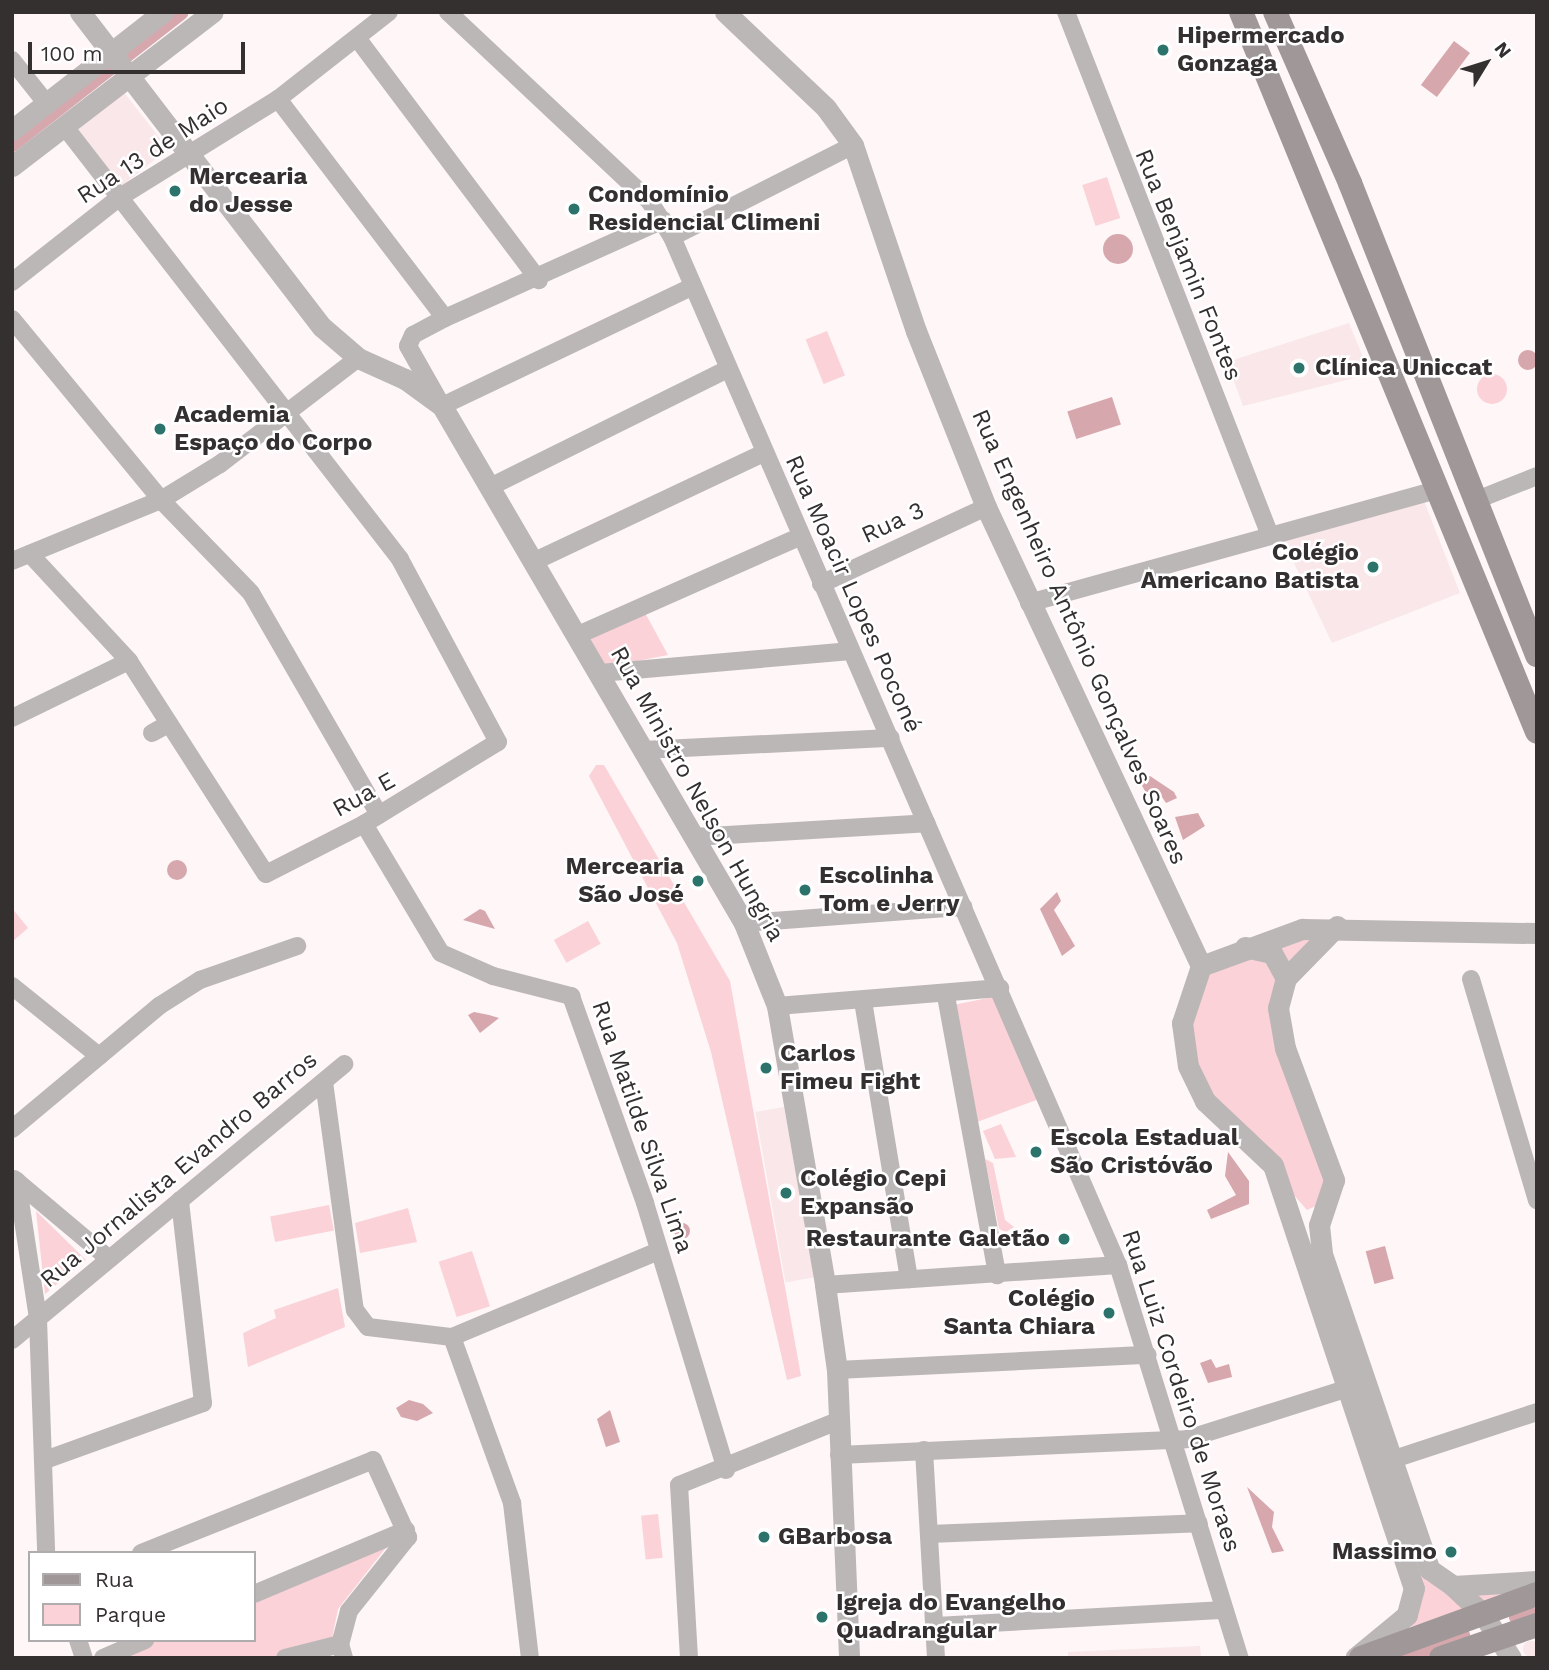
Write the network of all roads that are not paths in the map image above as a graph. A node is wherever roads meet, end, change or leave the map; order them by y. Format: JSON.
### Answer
{"nodes":[{"id":1,"x":80,"y":12,"type":"edge"},
{"id":2,"x":163,"y":12,"type":"edge"},
{"id":3,"x":213,"y":12,"type":"edge"},
{"id":4,"x":389,"y":12,"type":"edge"},
{"id":5,"x":448,"y":12,"type":"edge"},
{"id":6,"x":725,"y":12,"type":"edge"},
{"id":7,"x":1066,"y":12,"type":"edge"},
{"id":8,"x":1241,"y":12,"type":"edge"},
{"id":9,"x":1275,"y":12,"type":"edge"},
{"id":10,"x":357,"y":38,"type":"junction"},
{"id":11,"x":112,"y":54,"type":"junction"},
{"id":12,"x":12,"y":60,"type":"edge"},
{"id":13,"x":127,"y":75,"type":"junction"},
{"id":14,"x":278,"y":99,"type":"junction"},
{"id":15,"x":47,"y":104,"type":"junction"},
{"id":16,"x":65,"y":127,"type":"junction"},
{"id":17,"x":12,"y":130,"type":"edge"},
{"id":18,"x":853,"y":145,"type":"junction"},
{"id":19,"x":190,"y":158,"type":"junction"},
{"id":20,"x":12,"y":166,"type":"edge"},
{"id":21,"x":120,"y":197,"type":"junction"},
{"id":22,"x":663,"y":220,"type":"junction"},
{"id":23,"x":672,"y":237,"type":"junction"},
{"id":24,"x":539,"y":280,"type":"junction"},
{"id":25,"x":12,"y":282,"type":"edge"},
{"id":26,"x":692,"y":287,"type":"junction"},
{"id":27,"x":445,"y":318,"type":"junction"},
{"id":28,"x":12,"y":319,"type":"edge"},
{"id":29,"x":358,"y":358,"type":"junction"},
{"id":30,"x":726,"y":370,"type":"junction"},
{"id":31,"x":442,"y":406,"type":"junction"},
{"id":32,"x":288,"y":412,"type":"junction"},
{"id":33,"x":763,"y":453,"type":"junction"},
{"id":34,"x":1537,"y":476,"type":"edge"},
{"id":35,"x":492,"y":485,"type":"junction"},
{"id":36,"x":1436,"y":490,"type":"junction"},
{"id":37,"x":161,"y":500,"type":"junction"},
{"id":38,"x":1474,"y":501,"type":"junction"},
{"id":39,"x":986,"y":507,"type":"junction"},
{"id":40,"x":1269,"y":533,"type":"junction"},
{"id":41,"x":799,"y":537,"type":"junction"},
{"id":42,"x":30,"y":554,"type":"junction"},
{"id":43,"x":12,"y":561,"type":"edge"},
{"id":44,"x":535,"y":561,"type":"junction"},
{"id":45,"x":821,"y":584,"type":"junction"},
{"id":46,"x":1029,"y":603,"type":"junction"},
{"id":47,"x":578,"y":635,"type":"junction"},
{"id":48,"x":851,"y":651,"type":"junction"},
{"id":49,"x":1537,"y":656,"type":"edge"},
{"id":50,"x":129,"y":661,"type":"junction"},
{"id":51,"x":600,"y":673,"type":"junction"},
{"id":52,"x":12,"y":718,"type":"edge"},
{"id":53,"x":168,"y":724,"type":"junction"},
{"id":54,"x":1537,"y":732,"type":"edge"},
{"id":55,"x":152,"y":733,"type":"dead end"},
{"id":56,"x":891,"y":738,"type":"junction"},
{"id":57,"x":643,"y":750,"type":"junction"},
{"id":58,"x":372,"y":819,"type":"junction"},
{"id":59,"x":927,"y":823,"type":"junction"},
{"id":60,"x":694,"y":837,"type":"junction"},
{"id":61,"x":963,"y":907,"type":"junction"},
{"id":62,"x":744,"y":923,"type":"junction"},
{"id":63,"x":1337,"y":926,"type":"junction"},
{"id":64,"x":1537,"y":933,"type":"edge"},
{"id":65,"x":297,"y":946,"type":"dead end"},
{"id":66,"x":1245,"y":947,"type":"junction"},
{"id":67,"x":1201,"y":966,"type":"junction"},
{"id":68,"x":1286,"y":978,"type":"junction"},
{"id":69,"x":1471,"y":979,"type":"dead end"},
{"id":70,"x":12,"y":986,"type":"edge"},
{"id":71,"x":1000,"y":988,"type":"junction"},
{"id":72,"x":946,"y":996,"type":"junction"},
{"id":73,"x":863,"y":1001,"type":"junction"},
{"id":74,"x":777,"y":1006,"type":"junction"},
{"id":75,"x":99,"y":1056,"type":"junction"},
{"id":76,"x":344,"y":1064,"type":"dead end"},
{"id":77,"x":324,"y":1082,"type":"junction"},
{"id":78,"x":12,"y":1129,"type":"edge"},
{"id":79,"x":15,"y":1179,"type":"edge"},
{"id":80,"x":180,"y":1200,"type":"junction"},
{"id":81,"x":1537,"y":1200,"type":"edge"},
{"id":82,"x":1328,"y":1203,"type":"junction"},
{"id":83,"x":1290,"y":1206,"type":"junction"},
{"id":84,"x":659,"y":1251,"type":"junction"},
{"id":85,"x":108,"y":1258,"type":"junction"},
{"id":86,"x":1118,"y":1265,"type":"junction"},
{"id":87,"x":997,"y":1275,"type":"junction"},
{"id":88,"x":909,"y":1279,"type":"junction"},
{"id":89,"x":825,"y":1284,"type":"junction"},
{"id":90,"x":38,"y":1319,"type":"junction"},
{"id":91,"x":452,"y":1337,"type":"junction"},
{"id":92,"x":12,"y":1340,"type":"edge"},
{"id":93,"x":1148,"y":1355,"type":"junction"},
{"id":94,"x":837,"y":1370,"type":"junction"},
{"id":95,"x":1346,"y":1389,"type":"junction"},
{"id":96,"x":1537,"y":1412,"type":"edge"},
{"id":97,"x":835,"y":1422,"type":"junction"},
{"id":98,"x":1172,"y":1441,"type":"junction"},
{"id":99,"x":923,"y":1450,"type":"junction"},
{"id":100,"x":839,"y":1455,"type":"junction"},
{"id":101,"x":45,"y":1460,"type":"junction"},
{"id":102,"x":1388,"y":1461,"type":"junction"},
{"id":103,"x":726,"y":1469,"type":"junction"},
{"id":104,"x":1199,"y":1523,"type":"junction"},
{"id":105,"x":1403,"y":1530,"type":"junction"},
{"id":106,"x":406,"y":1531,"type":"junction"},
{"id":107,"x":929,"y":1534,"type":"junction"},
{"id":108,"x":46,"y":1551,"type":"edge"},
{"id":109,"x":146,"y":1551,"type":"edge"},
{"id":110,"x":1537,"y":1581,"type":"edge"},
{"id":111,"x":1453,"y":1586,"type":"junction"},
{"id":112,"x":256,"y":1593,"type":"edge"},
{"id":113,"x":1537,"y":1594,"type":"edge"},
{"id":114,"x":1225,"y":1610,"type":"junction"},
{"id":115,"x":1483,"y":1614,"type":"junction"},
{"id":116,"x":1537,"y":1625,"type":"edge"},
{"id":117,"x":936,"y":1626,"type":"junction"},
{"id":118,"x":140,"y":1642,"type":"edge"},
{"id":119,"x":1506,"y":1648,"type":"edge"},
{"id":120,"x":342,"y":1651,"type":"edge"},
{"id":121,"x":103,"y":1658,"type":"edge"},
{"id":122,"x":285,"y":1658,"type":"edge"},
{"id":123,"x":530,"y":1658,"type":"edge"},
{"id":124,"x":689,"y":1658,"type":"edge"},
{"id":125,"x":849,"y":1658,"type":"edge"},
{"id":126,"x":936,"y":1658,"type":"edge"},
{"id":127,"x":1240,"y":1658,"type":"edge"},
{"id":128,"x":1354,"y":1658,"type":"edge"},
{"id":129,"x":1361,"y":1658,"type":"edge"},
{"id":130,"x":1441,"y":1658,"type":"edge"}],
"edges":[{"from":1,"to":11,"type":"street","name":"Rua Ministro Nelson Hungria"},
{"from":2,"to":11,"type":"street"},
{"from":3,"to":13,"type":"street"},
{"from":4,"to":10,"type":"street","name":"Rua 13 de Maio"},
{"from":5,"to":22,"type":"street","name":"Rua Moacir Lopes Poconé"},
{"from":6,"to":18,"type":"street","name":"Rua Engenheiro Antônio Gonçalves Soares"},
{"from":7,"to":40,"type":"street","name":"Rua Benjamin Fontes"},
{"from":8,"to":36,"type":"main road"},
{"from":9,"to":38,"type":"main road"},
{"from":10,"to":14,"type":"street","name":"Rua 13 de Maio"},
{"from":10,"to":24,"type":"street"},
{"from":11,"to":13,"type":"street","name":"Rua Ministro Nelson Hungria"},
{"from":11,"to":15,"type":"street"},
{"from":12,"to":15,"type":"street"},
{"from":13,"to":16,"type":"street"},
{"from":13,"to":19,"type":"street","name":"Rua Ministro Nelson Hungria"},
{"from":14,"to":19,"type":"street","name":"Rua 13 de Maio"},
{"from":14,"to":27,"type":"street"},
{"from":15,"to":17,"type":"street"},
{"from":16,"to":20,"type":"street"},
{"from":16,"to":21,"type":"street"},
{"from":18,"to":23,"type":"street"},
{"from":18,"to":39,"type":"street","name":"Rua Engenheiro Antônio Gonçalves Soares"},
{"from":19,"to":21,"type":"street","name":"Rua 13 de Maio"},
{"from":19,"to":29,"type":"street","name":"Rua Ministro Nelson Hungria"},
{"from":21,"to":25,"type":"street","name":"Rua 13 de Maio"},
{"from":21,"to":32,"type":"street"},
{"from":22,"to":23,"type":"street","name":"Rua Moacir Lopes Poconé"},
{"from":22,"to":24,"type":"street"},
{"from":23,"to":26,"type":"street","name":"Rua Moacir Lopes Poconé"},
{"from":24,"to":27,"type":"street"},
{"from":26,"to":30,"type":"street","name":"Rua Moacir Lopes Poconé"},
{"from":26,"to":31,"type":"street"},
{"from":27,"to":31,"type":"street","name":"Rua Ministro Nelson Hungria"},
{"from":28,"to":37,"type":"street"},
{"from":29,"to":31,"type":"street","name":"Rua Ministro Nelson Hungria"},
{"from":29,"to":32,"type":"street"},
{"from":30,"to":33,"type":"street","name":"Rua Moacir Lopes Poconé"},
{"from":30,"to":35,"type":"street"},
{"from":31,"to":35,"type":"street","name":"Rua Ministro Nelson Hungria"},
{"from":32,"to":37,"type":"street"},
{"from":32,"to":58,"type":"street","name":"Rua E"},
{"from":33,"to":41,"type":"street","name":"Rua Moacir Lopes Poconé"},
{"from":33,"to":44,"type":"street"},
{"from":34,"to":38,"type":"street"},
{"from":35,"to":44,"type":"street","name":"Rua Ministro Nelson Hungria"},
{"from":36,"to":40,"type":"street"},
{"from":36,"to":54,"type":"main road"},
{"from":37,"to":42,"type":"street"},
{"from":37,"to":58,"type":"street"},
{"from":38,"to":49,"type":"main road"},
{"from":39,"to":45,"type":"street","name":"Rua 3"},
{"from":39,"to":46,"type":"street","name":"Rua Engenheiro Antônio Gonçalves Soares"},
{"from":40,"to":46,"type":"street"},
{"from":41,"to":45,"type":"street","name":"Rua Moacir Lopes Poconé"},
{"from":41,"to":47,"type":"street"},
{"from":42,"to":43,"type":"street"},
{"from":42,"to":50,"type":"street"},
{"from":44,"to":47,"type":"street","name":"Rua Ministro Nelson Hungria"},
{"from":45,"to":48,"type":"street","name":"Rua Moacir Lopes Poconé"},
{"from":46,"to":67,"type":"street","name":"Rua Engenheiro Antônio Gonçalves Soares"},
{"from":47,"to":51,"type":"street","name":"Rua Ministro Nelson Hungria"},
{"from":48,"to":51,"type":"street"},
{"from":48,"to":56,"type":"street","name":"Rua Moacir Lopes Poconé"},
{"from":50,"to":52,"type":"street"},
{"from":50,"to":53,"type":"street"},
{"from":51,"to":57,"type":"street","name":"Rua Ministro Nelson Hungria"},
{"from":53,"to":55,"type":"street"},
{"from":53,"to":58,"type":"street","name":"Rua E"},
{"from":56,"to":57,"type":"street"},
{"from":56,"to":59,"type":"street","name":"Rua Moacir Lopes Poconé"},
{"from":57,"to":60,"type":"street","name":"Rua Ministro Nelson Hungria"},
{"from":58,"to":84,"type":"street","name":"Rua Matilde Silva Lima"},
{"from":59,"to":60,"type":"street"},
{"from":59,"to":61,"type":"street","name":"Rua Moacir Lopes Poconé"},
{"from":60,"to":62,"type":"street","name":"Rua Ministro Nelson Hungria"},
{"from":61,"to":62,"type":"street"},
{"from":61,"to":71,"type":"street","name":"Rua Moacir Lopes Poconé"},
{"from":62,"to":74,"type":"street","name":"Rua Ministro Nelson Hungria"},
{"from":63,"to":64,"type":"street"},
{"from":63,"to":66,"type":"street"},
{"from":63,"to":68,"type":"street"},
{"from":65,"to":75,"type":"street"},
{"from":66,"to":67,"type":"street"},
{"from":66,"to":68,"type":"street"},
{"from":67,"to":83,"type":"street"},
{"from":68,"to":82,"type":"street"},
{"from":69,"to":81,"type":"street"},
{"from":70,"to":75,"type":"street"},
{"from":71,"to":72,"type":"street"},
{"from":71,"to":86,"type":"street","name":"Rua Luiz Cordeiro de Moraes"},
{"from":72,"to":73,"type":"street"},
{"from":72,"to":87,"type":"street"},
{"from":73,"to":74,"type":"street"},
{"from":73,"to":88,"type":"street"},
{"from":74,"to":89,"type":"street","name":"Rua Ministro Nelson Hungria"},
{"from":75,"to":78,"type":"street"},
{"from":76,"to":77,"type":"street","name":"Rua Jornalista Evandro Barros"},
{"from":77,"to":80,"type":"street","name":"Rua Jornalista Evandro Barros"},
{"from":77,"to":91,"type":"street"},
{"from":79,"to":85,"type":"street"},
{"from":79,"to":90,"type":"street"},
{"from":80,"to":85,"type":"street","name":"Rua Jornalista Evandro Barros"},
{"from":80,"to":101,"type":"street"},
{"from":82,"to":83,"type":"street"},
{"from":82,"to":102,"type":"street"},
{"from":83,"to":95,"type":"street"},
{"from":84,"to":91,"type":"street"},
{"from":84,"to":103,"type":"street","name":"Rua Matilde Silva Lima"},
{"from":85,"to":90,"type":"street","name":"Rua Jornalista Evandro Barros"},
{"from":86,"to":87,"type":"street"},
{"from":86,"to":93,"type":"street","name":"Rua Luiz Cordeiro de Moraes"},
{"from":87,"to":88,"type":"street"},
{"from":88,"to":89,"type":"street"},
{"from":89,"to":94,"type":"street","name":"Rua Ministro Nelson Hungria"},
{"from":90,"to":92,"type":"street","name":"Rua Jornalista Evandro Barros"},
{"from":90,"to":101,"type":"street"},
{"from":91,"to":123,"type":"street"},
{"from":93,"to":94,"type":"street"},
{"from":93,"to":98,"type":"street","name":"Rua Luiz Cordeiro de Moraes"},
{"from":94,"to":97,"type":"street","name":"Rua Ministro Nelson Hungria"},
{"from":95,"to":98,"type":"street"},
{"from":95,"to":105,"type":"street"},
{"from":96,"to":102,"type":"street"},
{"from":97,"to":100,"type":"street","name":"Rua Ministro Nelson Hungria"},
{"from":97,"to":103,"type":"street"},
{"from":98,"to":99,"type":"street"},
{"from":98,"to":104,"type":"street","name":"Rua Luiz Cordeiro de Moraes"},
{"from":99,"to":100,"type":"street"},
{"from":99,"to":107,"type":"street"},
{"from":100,"to":125,"type":"street","name":"Rua Ministro Nelson Hungria"},
{"from":101,"to":108,"type":"street"},
{"from":102,"to":105,"type":"street"},
{"from":103,"to":124,"type":"street"},
{"from":104,"to":107,"type":"street"},
{"from":104,"to":114,"type":"street","name":"Rua Luiz Cordeiro de Moraes"},
{"from":105,"to":111,"type":"street"},
{"from":105,"to":128,"type":"street"},
{"from":106,"to":109,"type":"street"},
{"from":106,"to":112,"type":"street"},
{"from":106,"to":120,"type":"street"},
{"from":107,"to":117,"type":"street"},
{"from":110,"to":111,"type":"street"},
{"from":111,"to":115,"type":"street"},
{"from":113,"to":115,"type":"main road"},
{"from":114,"to":117,"type":"street"},
{"from":114,"to":127,"type":"street","name":"Rua Luiz Cordeiro de Moraes"},
{"from":115,"to":119,"type":"street"},
{"from":115,"to":129,"type":"main road"},
{"from":116,"to":119,"type":"main road"},
{"from":117,"to":126,"type":"street"},
{"from":118,"to":121,"type":"street"},
{"from":119,"to":130,"type":"main road"},
{"from":120,"to":122,"type":"street"}]}
